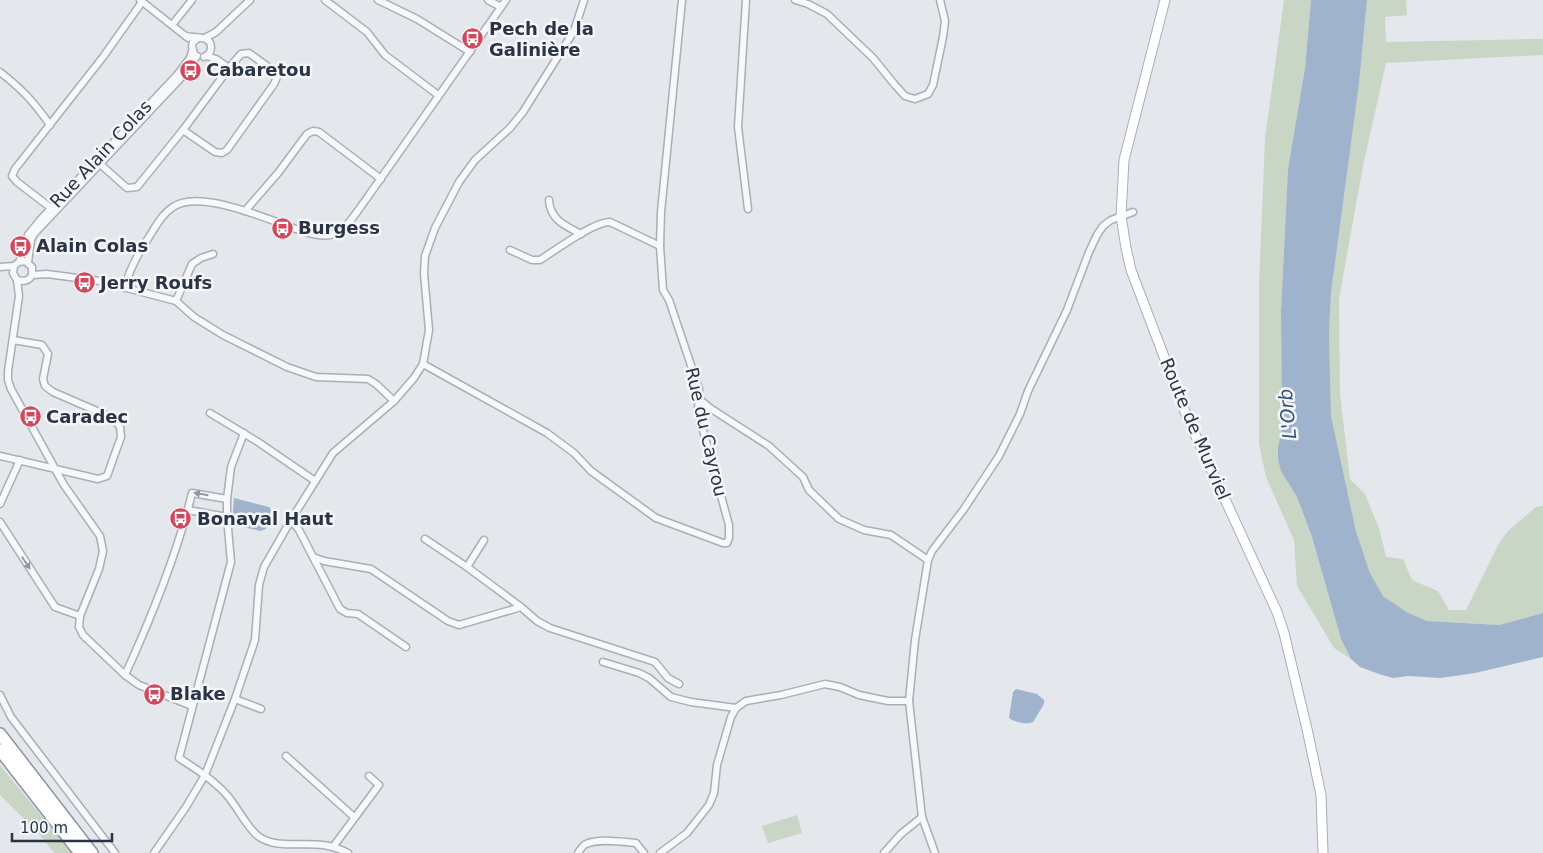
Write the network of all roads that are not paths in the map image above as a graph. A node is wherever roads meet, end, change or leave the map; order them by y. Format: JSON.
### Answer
{"nodes":[{"id":1,"x":192,"y":0,"type":"edge"},
{"id":2,"x":250,"y":0,"type":"edge"},
{"id":3,"x":378,"y":0,"type":"edge"},
{"id":4,"x":488,"y":0,"type":"edge"},
{"id":5,"x":506,"y":0,"type":"edge"},
{"id":6,"x":584,"y":0,"type":"edge"},
{"id":7,"x":682,"y":0,"type":"edge"},
{"id":8,"x":746,"y":0,"type":"edge"},
{"id":9,"x":795,"y":0,"type":"edge"},
{"id":10,"x":940,"y":0,"type":"edge"},
{"id":11,"x":1165,"y":0,"type":"edge"},
{"id":12,"x":141,"y":1,"type":"edge"},
{"id":13,"x":328,"y":1,"type":"edge"},
{"id":14,"x":501,"y":8,"type":"junction"},
{"id":15,"x":172,"y":25,"type":"junction"},
{"id":16,"x":216,"y":32,"type":"junction"},
{"id":17,"x":197,"y":46,"type":"junction"},
{"id":18,"x":209,"y":50,"type":"junction"},
{"id":19,"x":470,"y":52,"type":"junction"},
{"id":20,"x":229,"y":68,"type":"junction"},
{"id":21,"x":0,"y":72,"type":"edge"},
{"id":22,"x":438,"y":95,"type":"junction"},
{"id":23,"x":50,"y":125,"type":"junction"},
{"id":24,"x":183,"y":130,"type":"junction"},
{"id":25,"x":99,"y":163,"type":"junction"},
{"id":26,"x":381,"y":179,"type":"junction"},
{"id":27,"x":549,"y":200,"type":"dead end"},
{"id":28,"x":51,"y":208,"type":"junction"},
{"id":29,"x":748,"y":209,"type":"dead end"},
{"id":30,"x":244,"y":212,"type":"junction"},
{"id":31,"x":1133,"y":212,"type":"dead end"},
{"id":32,"x":1121,"y":216,"type":"junction"},
{"id":33,"x":582,"y":234,"type":"junction"},
{"id":34,"x":660,"y":246,"type":"junction"},
{"id":35,"x":510,"y":250,"type":"dead end"},
{"id":36,"x":213,"y":254,"type":"dead end"},
{"id":37,"x":30,"y":264,"type":"junction"},
{"id":38,"x":0,"y":267,"type":"edge"},
{"id":39,"x":15,"y":267,"type":"junction"},
{"id":40,"x":47,"y":274,"type":"junction"},
{"id":41,"x":32,"y":275,"type":"junction"},
{"id":42,"x":17,"y":280,"type":"junction"},
{"id":43,"x":26,"y":281,"type":"junction"},
{"id":44,"x":124,"y":288,"type":"junction"},
{"id":45,"x":20,"y":296,"type":"junction"},
{"id":46,"x":176,"y":301,"type":"junction"},
{"id":47,"x":14,"y":340,"type":"junction"},
{"id":48,"x":423,"y":364,"type":"junction"},
{"id":49,"x":698,"y":398,"type":"junction"},
{"id":50,"x":394,"y":401,"type":"junction"},
{"id":51,"x":210,"y":413,"type":"dead end"},
{"id":52,"x":244,"y":433,"type":"junction"},
{"id":53,"x":0,"y":456,"type":"edge"},
{"id":54,"x":20,"y":460,"type":"junction"},
{"id":55,"x":55,"y":469,"type":"junction"},
{"id":56,"x":315,"y":481,"type":"junction"},
{"id":57,"x":228,"y":499,"type":"junction"},
{"id":58,"x":0,"y":504,"type":"edge"},
{"id":59,"x":188,"y":510,"type":"junction"},
{"id":60,"x":227,"y":517,"type":"junction"},
{"id":61,"x":291,"y":520,"type":"junction"},
{"id":62,"x":0,"y":522,"type":"edge"},
{"id":63,"x":425,"y":539,"type":"dead end"},
{"id":64,"x":484,"y":540,"type":"dead end"},
{"id":65,"x":313,"y":557,"type":"junction"},
{"id":66,"x":928,"y":560,"type":"junction"},
{"id":67,"x":467,"y":568,"type":"junction"},
{"id":68,"x":522,"y":607,"type":"junction"},
{"id":69,"x":80,"y":616,"type":"junction"},
{"id":70,"x":406,"y":647,"type":"dead end"},
{"id":71,"x":603,"y":662,"type":"dead end"},
{"id":72,"x":125,"y":674,"type":"junction"},
{"id":73,"x":679,"y":684,"type":"dead end"},
{"id":74,"x":0,"y":695,"type":"edge"},
{"id":75,"x":235,"y":699,"type":"junction"},
{"id":76,"x":909,"y":701,"type":"junction"},
{"id":77,"x":192,"y":706,"type":"junction"},
{"id":78,"x":736,"y":708,"type":"junction"},
{"id":79,"x":261,"y":709,"type":"dead end"},
{"id":80,"x":1,"y":742,"type":"edge"},
{"id":81,"x":286,"y":756,"type":"dead end"},
{"id":82,"x":206,"y":775,"type":"junction"},
{"id":83,"x":369,"y":776,"type":"dead end"},
{"id":84,"x":354,"y":817,"type":"junction"},
{"id":85,"x":922,"y":817,"type":"junction"},
{"id":86,"x":333,"y":847,"type":"junction"},
{"id":87,"x":80,"y":853,"type":"edge"},
{"id":88,"x":92,"y":853,"type":"edge"},
{"id":89,"x":115,"y":853,"type":"edge"},
{"id":90,"x":154,"y":853,"type":"edge"},
{"id":91,"x":348,"y":853,"type":"edge"},
{"id":92,"x":578,"y":853,"type":"edge"},
{"id":93,"x":644,"y":853,"type":"edge"},
{"id":94,"x":660,"y":853,"type":"edge"},
{"id":95,"x":884,"y":853,"type":"edge"},
{"id":96,"x":935,"y":853,"type":"edge"},
{"id":97,"x":1323,"y":853,"type":"edge"}],
"edges":[{"from":1,"to":15,"type":"street"},
{"from":2,"to":16,"type":"street"},
{"from":3,"to":19,"type":"street"},
{"from":4,"to":14,"type":"street"},
{"from":5,"to":14,"type":"street"},
{"from":6,"to":48,"type":"street"},
{"from":7,"to":34,"type":"street","name":"Rue du Cayrou"},
{"from":8,"to":29,"type":"street"},
{"from":9,"to":10,"type":"street"},
{"from":11,"to":32,"type":"main road","name":"Route de Murviel"},
{"from":12,"to":15,"type":"street"},
{"from":12,"to":23,"type":"street"},
{"from":13,"to":22,"type":"street"},
{"from":14,"to":19,"type":"street"},
{"from":15,"to":17,"type":"street"},
{"from":16,"to":17,"type":"street"},
{"from":16,"to":18,"type":"street"},
{"from":17,"to":18,"type":"street"},
{"from":17,"to":18,"type":"street"},
{"from":17,"to":25,"type":"street","name":"Rue Alain Colas"},
{"from":17,"to":28,"type":"street","name":"Rue Alain Colas"},
{"from":18,"to":20,"type":"street"},
{"from":19,"to":22,"type":"street"},
{"from":20,"to":24,"type":"street"},
{"from":20,"to":24,"type":"street"},
{"from":21,"to":23,"type":"street"},
{"from":22,"to":26,"type":"street"},
{"from":23,"to":28,"type":"street"},
{"from":24,"to":25,"type":"street"},
{"from":25,"to":37,"type":"street","name":"Rue Alain Colas"},
{"from":26,"to":30,"type":"street"},
{"from":26,"to":30,"type":"street"},
{"from":27,"to":33,"type":"street"},
{"from":28,"to":39,"type":"street","name":"Rue Alain Colas"},
{"from":30,"to":44,"type":"street"},
{"from":31,"to":32,"type":"street"},
{"from":32,"to":66,"type":"street"},
{"from":32,"to":97,"type":"main road","name":"Route de Murviel"},
{"from":33,"to":34,"type":"street"},
{"from":33,"to":35,"type":"street"},
{"from":34,"to":49,"type":"street","name":"Rue du Cayrou"},
{"from":36,"to":46,"type":"street"},
{"from":37,"to":39,"type":"street"},
{"from":37,"to":40,"type":"street"},
{"from":37,"to":41,"type":"street"},
{"from":38,"to":39,"type":"street"},
{"from":39,"to":42,"type":"street"},
{"from":40,"to":41,"type":"street"},
{"from":40,"to":44,"type":"street"},
{"from":41,"to":43,"type":"street"},
{"from":42,"to":43,"type":"street"},
{"from":42,"to":45,"type":"street"},
{"from":43,"to":45,"type":"street"},
{"from":44,"to":46,"type":"street"},
{"from":45,"to":47,"type":"street"},
{"from":46,"to":50,"type":"street"},
{"from":47,"to":55,"type":"street"},
{"from":47,"to":55,"type":"street"},
{"from":48,"to":49,"type":"street","name":"Rue du Cayrou"},
{"from":48,"to":50,"type":"street"},
{"from":49,"to":66,"type":"street"},
{"from":50,"to":56,"type":"street"},
{"from":51,"to":52,"type":"street"},
{"from":52,"to":56,"type":"street"},
{"from":52,"to":57,"type":"street"},
{"from":53,"to":54,"type":"street"},
{"from":54,"to":55,"type":"street"},
{"from":54,"to":58,"type":"street"},
{"from":55,"to":69,"type":"street"},
{"from":56,"to":61,"type":"street"},
{"from":57,"to":59,"type":"street","one_way":true},
{"from":57,"to":60,"type":"street"},
{"from":59,"to":60,"type":"street"},
{"from":59,"to":72,"type":"street"},
{"from":60,"to":77,"type":"street"},
{"from":61,"to":65,"type":"street"},
{"from":61,"to":75,"type":"street"},
{"from":62,"to":69,"type":"street","one_way":true},
{"from":63,"to":67,"type":"street"},
{"from":64,"to":67,"type":"street"},
{"from":65,"to":68,"type":"street"},
{"from":65,"to":70,"type":"street"},
{"from":66,"to":76,"type":"street"},
{"from":67,"to":68,"type":"street"},
{"from":68,"to":73,"type":"street"},
{"from":69,"to":72,"type":"street"},
{"from":71,"to":78,"type":"street"},
{"from":72,"to":77,"type":"street"},
{"from":74,"to":89,"type":"street"},
{"from":75,"to":79,"type":"street"},
{"from":75,"to":82,"type":"street"},
{"from":76,"to":78,"type":"street"},
{"from":76,"to":85,"type":"street"},
{"from":77,"to":82,"type":"street"},
{"from":78,"to":94,"type":"street"},
{"from":80,"to":87,"type":"highway"},
{"from":80,"to":88,"type":"highway"},
{"from":81,"to":84,"type":"street"},
{"from":82,"to":86,"type":"street"},
{"from":82,"to":90,"type":"street"},
{"from":83,"to":84,"type":"street"},
{"from":84,"to":86,"type":"street"},
{"from":85,"to":95,"type":"street"},
{"from":85,"to":96,"type":"street"},
{"from":86,"to":91,"type":"street"},
{"from":92,"to":93,"type":"street"}]}
